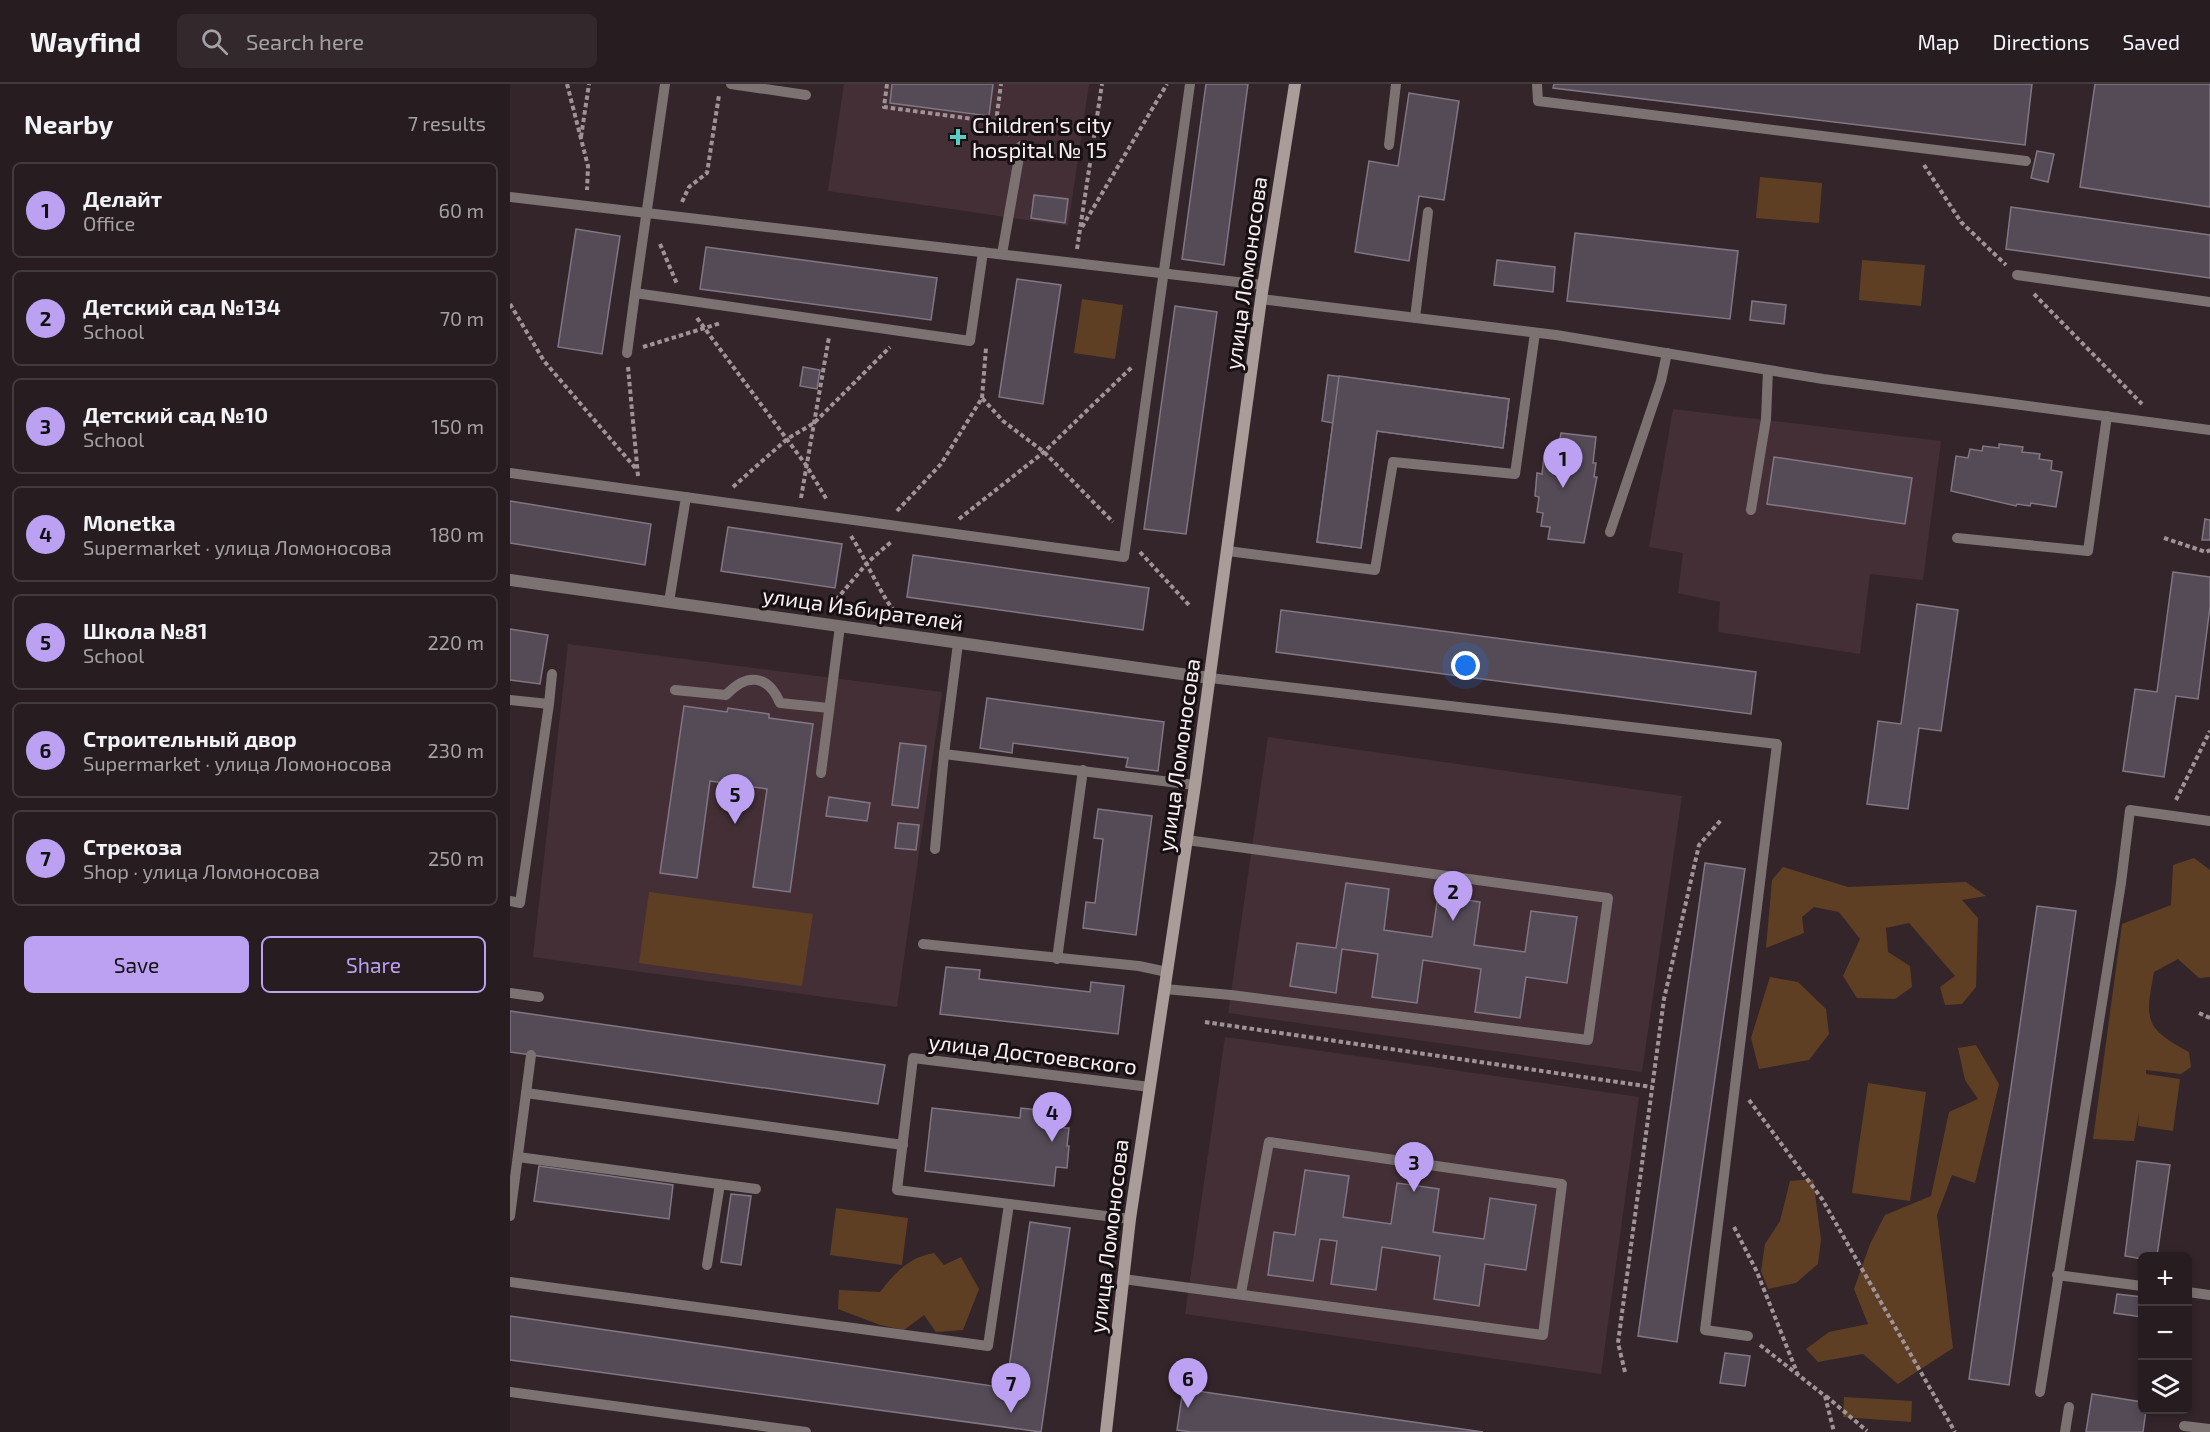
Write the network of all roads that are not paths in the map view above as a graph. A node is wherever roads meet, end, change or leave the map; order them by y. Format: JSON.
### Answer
{"nodes":[{"id":1,"x":665,"y":84,"type":"edge"},
{"id":2,"x":731,"y":84,"type":"edge"},
{"id":3,"x":1191,"y":84,"type":"edge"},
{"id":4,"x":1295,"y":84,"type":"edge"},
{"id":5,"x":1396,"y":84,"type":"edge"},
{"id":6,"x":1537,"y":84,"type":"edge"},
{"id":7,"x":806,"y":95,"type":"dead end"},
{"id":8,"x":1389,"y":145,"type":"dead end"},
{"id":9,"x":1021,"y":146,"type":"dead end"},
{"id":10,"x":2026,"y":161,"type":"dead end"},
{"id":11,"x":510,"y":196,"type":"edge"},
{"id":12,"x":1428,"y":212,"type":"dead end"},
{"id":13,"x":646,"y":213,"type":"junction"},
{"id":14,"x":983,"y":252,"type":"junction"},
{"id":15,"x":1002,"y":254,"type":"junction"},
{"id":16,"x":1164,"y":273,"type":"junction"},
{"id":17,"x":2017,"y":275,"type":"road end"},
{"id":18,"x":1263,"y":285,"type":"junction"},
{"id":19,"x":635,"y":293,"type":"junction"},
{"id":20,"x":1261,"y":299,"type":"junction"},
{"id":21,"x":2210,"y":302,"type":"edge"},
{"id":22,"x":1415,"y":318,"type":"junction"},
{"id":23,"x":1535,"y":333,"type":"junction"},
{"id":24,"x":627,"y":352,"type":"road end"},
{"id":25,"x":1666,"y":353,"type":"junction"},
{"id":26,"x":1768,"y":370,"type":"junction"},
{"id":27,"x":2107,"y":416,"type":"junction"},
{"id":28,"x":2210,"y":430,"type":"edge"},
{"id":29,"x":510,"y":473,"type":"edge"},
{"id":30,"x":687,"y":497,"type":"junction"},
{"id":31,"x":1751,"y":510,"type":"dead end"},
{"id":32,"x":1610,"y":532,"type":"dead end"},
{"id":33,"x":1957,"y":538,"type":"dead end"},
{"id":34,"x":1228,"y":551,"type":"junction"},
{"id":35,"x":510,"y":580,"type":"edge"},
{"id":36,"x":669,"y":602,"type":"junction"},
{"id":37,"x":840,"y":626,"type":"junction"},
{"id":38,"x":958,"y":643,"type":"junction"},
{"id":39,"x":552,"y":674,"type":"dead end"},
{"id":40,"x":1210,"y":678,"type":"junction"},
{"id":41,"x":675,"y":690,"type":"dead end"},
{"id":42,"x":510,"y":699,"type":"edge"},
{"id":43,"x":549,"y":704,"type":"junction"},
{"id":44,"x":829,"y":708,"type":"junction"},
{"id":45,"x":944,"y":754,"type":"junction"},
{"id":46,"x":1083,"y":771,"type":"junction"},
{"id":47,"x":821,"y":773,"type":"dead end"},
{"id":48,"x":1196,"y":785,"type":"junction"},
{"id":49,"x":2210,"y":821,"type":"edge"},
{"id":50,"x":1187,"y":840,"type":"junction"},
{"id":51,"x":935,"y":849,"type":"dead end"},
{"id":52,"x":510,"y":901,"type":"edge"},
{"id":53,"x":923,"y":944,"type":"dead end"},
{"id":54,"x":1057,"y":958,"type":"junction"},
{"id":55,"x":1167,"y":972,"type":"junction"},
{"id":56,"x":1165,"y":989,"type":"junction"},
{"id":57,"x":510,"y":993,"type":"edge"},
{"id":58,"x":539,"y":997,"type":"dead end"},
{"id":59,"x":531,"y":1055,"type":"dead end"},
{"id":60,"x":1150,"y":1087,"type":"junction"},
{"id":61,"x":526,"y":1092,"type":"junction"},
{"id":62,"x":903,"y":1145,"type":"junction"},
{"id":63,"x":518,"y":1157,"type":"junction"},
{"id":64,"x":720,"y":1184,"type":"junction"},
{"id":65,"x":756,"y":1189,"type":"dead end"},
{"id":66,"x":1009,"y":1204,"type":"junction"},
{"id":67,"x":510,"y":1216,"type":"edge"},
{"id":68,"x":1130,"y":1219,"type":"junction"},
{"id":69,"x":707,"y":1265,"type":"dead end"},
{"id":70,"x":2057,"y":1275,"type":"junction"},
{"id":71,"x":1123,"y":1279,"type":"junction"},
{"id":72,"x":510,"y":1282,"type":"edge"},
{"id":73,"x":2138,"y":1285,"type":"edge"},
{"id":74,"x":1241,"y":1293,"type":"junction"},
{"id":75,"x":2192,"y":1293,"type":"edge"},
{"id":76,"x":2210,"y":1295,"type":"edge"},
{"id":77,"x":1748,"y":1336,"type":"road end"},
{"id":78,"x":510,"y":1392,"type":"edge"},
{"id":79,"x":2040,"y":1392,"type":"dead end"},
{"id":80,"x":2069,"y":1407,"type":"dead end"},
{"id":81,"x":2184,"y":1426,"type":"dead end"},
{"id":82,"x":2210,"y":1429,"type":"edge"},
{"id":83,"x":806,"y":1432,"type":"edge"},
{"id":84,"x":1106,"y":1432,"type":"edge"},
{"id":85,"x":2065,"y":1432,"type":"edge"}],
"edges":[{"from":1,"to":13,"type":"lane"},
{"from":2,"to":7,"type":"lane"},
{"from":3,"to":16,"type":"lane"},
{"from":4,"to":18,"type":"street","name":"улица Ломоносова"},
{"from":5,"to":8,"type":"lane"},
{"from":6,"to":10,"type":"lane"},
{"from":9,"to":15,"type":"lane"},
{"from":11,"to":13,"type":"lane"},
{"from":12,"to":22,"type":"lane"},
{"from":13,"to":14,"type":"lane"},
{"from":13,"to":19,"type":"lane"},
{"from":14,"to":15,"type":"lane"},
{"from":14,"to":19,"type":"lane"},
{"from":15,"to":16,"type":"lane"},
{"from":16,"to":18,"type":"lane"},
{"from":16,"to":30,"type":"lane"},
{"from":17,"to":21,"type":"lane"},
{"from":18,"to":20,"type":"street","name":"улица Ломоносова"},
{"from":19,"to":24,"type":"lane"},
{"from":20,"to":22,"type":"lane"},
{"from":20,"to":34,"type":"street","name":"улица Ломоносова"},
{"from":22,"to":23,"type":"lane"},
{"from":23,"to":25,"type":"lane"},
{"from":23,"to":34,"type":"lane"},
{"from":25,"to":26,"type":"lane"},
{"from":25,"to":32,"type":"lane"},
{"from":26,"to":27,"type":"lane"},
{"from":26,"to":31,"type":"lane"},
{"from":27,"to":28,"type":"lane"},
{"from":27,"to":33,"type":"lane"},
{"from":29,"to":30,"type":"lane"},
{"from":30,"to":36,"type":"lane"},
{"from":34,"to":40,"type":"street","name":"улица Ломоносова"},
{"from":35,"to":36,"type":"street","name":"улица Избирателей"},
{"from":36,"to":37,"type":"street","name":"улица Избирателей"},
{"from":37,"to":38,"type":"street","name":"улица Избирателей"},
{"from":37,"to":44,"type":"lane"},
{"from":38,"to":40,"type":"street","name":"улица Избирателей"},
{"from":38,"to":45,"type":"lane"},
{"from":39,"to":43,"type":"lane"},
{"from":40,"to":48,"type":"street","name":"улица Ломоносова"},
{"from":40,"to":77,"type":"lane"},
{"from":41,"to":44,"type":"lane"},
{"from":42,"to":43,"type":"lane"},
{"from":43,"to":52,"type":"lane"},
{"from":44,"to":47,"type":"lane"},
{"from":45,"to":46,"type":"lane"},
{"from":45,"to":51,"type":"lane"},
{"from":46,"to":48,"type":"lane"},
{"from":46,"to":54,"type":"lane"},
{"from":48,"to":50,"type":"street","name":"улица Ломоносова"},
{"from":49,"to":70,"type":"lane"},
{"from":50,"to":55,"type":"street","name":"улица Ломоносова"},
{"from":50,"to":56,"type":"lane"},
{"from":53,"to":54,"type":"lane"},
{"from":54,"to":55,"type":"lane"},
{"from":55,"to":56,"type":"street","name":"улица Ломоносова"},
{"from":56,"to":60,"type":"street","name":"улица Ломоносова"},
{"from":57,"to":58,"type":"lane"},
{"from":59,"to":61,"type":"lane"},
{"from":60,"to":62,"type":"lane","name":"улица Достоевского"},
{"from":60,"to":68,"type":"street","name":"улица Ломоносова"},
{"from":61,"to":62,"type":"lane"},
{"from":61,"to":63,"type":"lane"},
{"from":62,"to":66,"type":"lane"},
{"from":63,"to":64,"type":"lane"},
{"from":63,"to":67,"type":"lane"},
{"from":64,"to":65,"type":"lane"},
{"from":64,"to":69,"type":"lane"},
{"from":66,"to":68,"type":"lane"},
{"from":66,"to":72,"type":"lane"},
{"from":68,"to":71,"type":"street","name":"улица Ломоносова"},
{"from":70,"to":73,"type":"lane"},
{"from":70,"to":79,"type":"lane"},
{"from":71,"to":74,"type":"lane"},
{"from":71,"to":84,"type":"street","name":"улица Ломоносова"},
{"from":74,"to":74,"type":"lane"},
{"from":75,"to":76,"type":"lane"},
{"from":78,"to":83,"type":"lane"},
{"from":80,"to":85,"type":"lane"},
{"from":81,"to":82,"type":"lane"}]}
